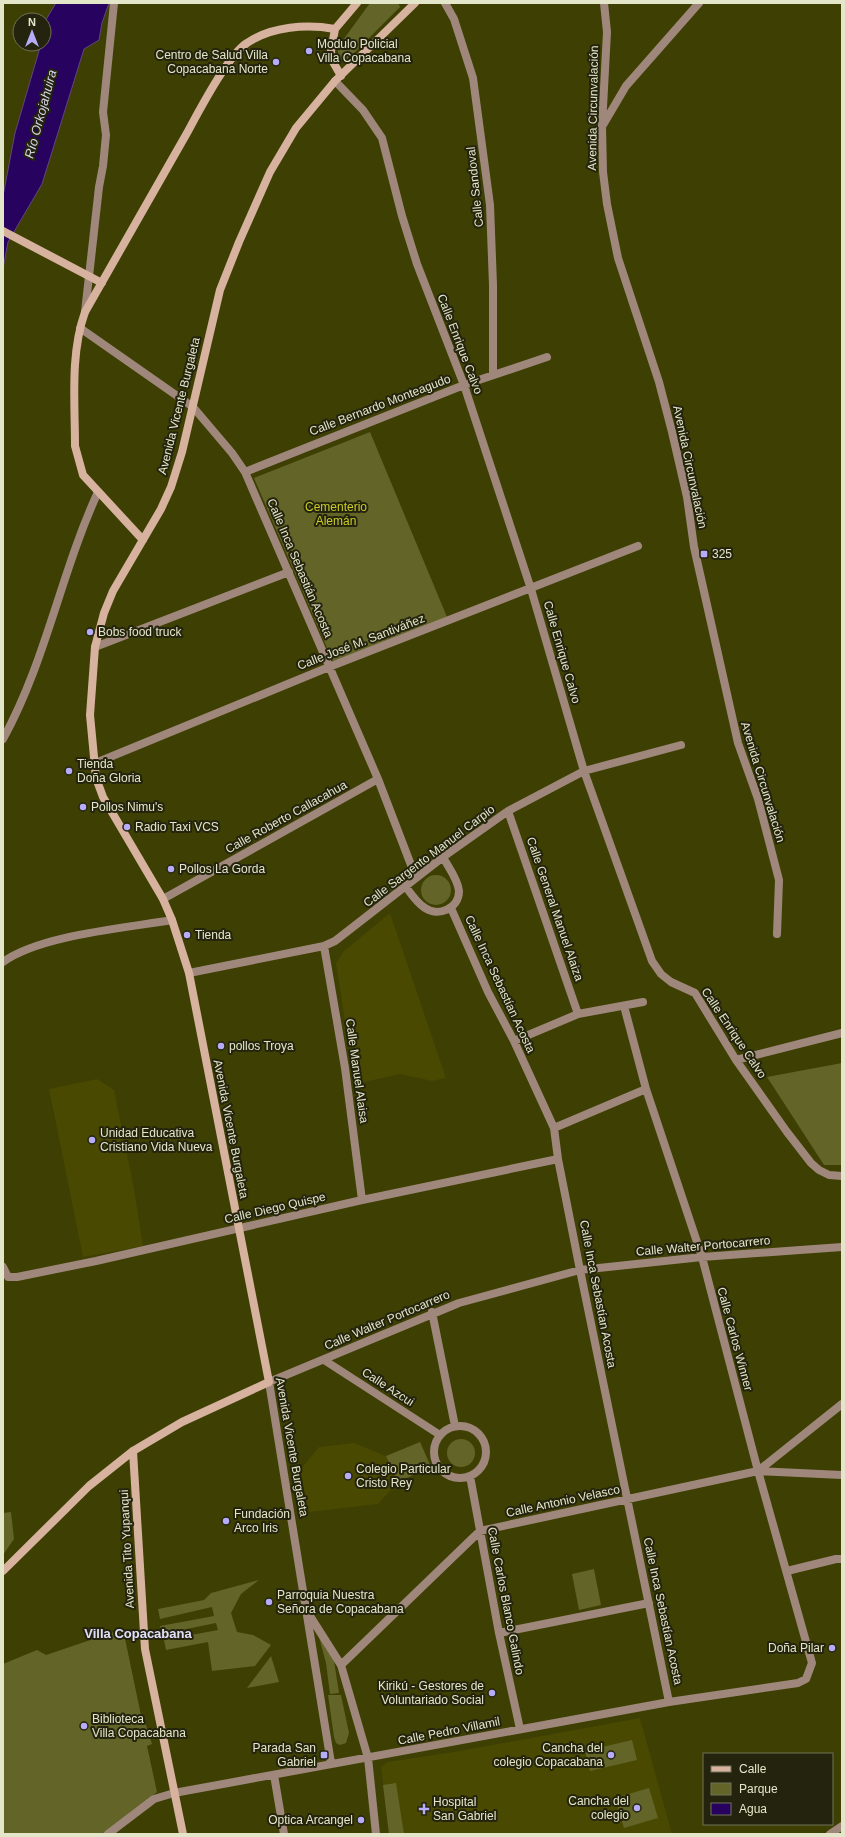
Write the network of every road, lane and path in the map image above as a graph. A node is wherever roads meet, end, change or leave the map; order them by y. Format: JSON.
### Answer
{"nodes":[{"id":1,"x":114,"y":3,"type":"edge"},
{"id":2,"x":357,"y":3,"type":"edge"},
{"id":3,"x":415,"y":3,"type":"edge"},
{"id":4,"x":444,"y":3,"type":"edge"},
{"id":5,"x":604,"y":3,"type":"edge"},
{"id":6,"x":699,"y":3,"type":"edge"},
{"id":7,"x":336,"y":29,"type":"junction"},
{"id":8,"x":338,"y":79,"type":"junction"},
{"id":9,"x":602,"y":126,"type":"junction"},
{"id":10,"x":3,"y":231,"type":"edge"},
{"id":11,"x":102,"y":283,"type":"junction"},
{"id":12,"x":85,"y":312,"type":"junction"},
{"id":13,"x":80,"y":328,"type":"junction"},
{"id":14,"x":548,"y":356,"type":"dead end"},
{"id":15,"x":493,"y":375,"type":"junction"},
{"id":16,"x":464,"y":386,"type":"junction"},
{"id":17,"x":192,"y":406,"type":"junction"},
{"id":18,"x":245,"y":472,"type":"junction"},
{"id":19,"x":98,"y":492,"type":"junction"},
{"id":20,"x":143,"y":540,"type":"junction"},
{"id":21,"x":638,"y":546,"type":"dead end"},
{"id":22,"x":289,"y":572,"type":"junction"},
{"id":23,"x":531,"y":589,"type":"junction"},
{"id":24,"x":95,"y":647,"type":"junction"},
{"id":25,"x":329,"y":667,"type":"junction"},
{"id":26,"x":3,"y":739,"type":"edge"},
{"id":27,"x":681,"y":745,"type":"dead end"},
{"id":28,"x":93,"y":764,"type":"junction"},
{"id":29,"x":584,"y":771,"type":"junction"},
{"id":30,"x":378,"y":779,"type":"junction"},
{"id":31,"x":508,"y":811,"type":"junction"},
{"id":32,"x":443,"y":856,"type":"junction"},
{"id":33,"x":416,"y":878,"type":"junction"},
{"id":34,"x":406,"y":887,"type":"junction"},
{"id":35,"x":163,"y":899,"type":"junction"},
{"id":36,"x":451,"y":908,"type":"junction"},
{"id":37,"x":172,"y":920,"type":"junction"},
{"id":38,"x":777,"y":934,"type":"dead end"},
{"id":39,"x":324,"y":946,"type":"junction"},
{"id":40,"x":3,"y":962,"type":"edge"},
{"id":41,"x":189,"y":973,"type":"junction"},
{"id":42,"x":643,"y":1002,"type":"dead end"},
{"id":43,"x":624,"y":1006,"type":"junction"},
{"id":44,"x":578,"y":1014,"type":"junction"},
{"id":45,"x":842,"y":1033,"type":"edge"},
{"id":46,"x":514,"y":1041,"type":"junction"},
{"id":47,"x":736,"y":1060,"type":"junction"},
{"id":48,"x":646,"y":1089,"type":"junction"},
{"id":49,"x":554,"y":1128,"type":"junction"},
{"id":50,"x":558,"y":1159,"type":"junction"},
{"id":51,"x":842,"y":1176,"type":"edge"},
{"id":52,"x":362,"y":1200,"type":"junction"},
{"id":53,"x":238,"y":1229,"type":"junction"},
{"id":54,"x":842,"y":1247,"type":"edge"},
{"id":55,"x":702,"y":1257,"type":"junction"},
{"id":56,"x":3,"y":1267,"type":"edge"},
{"id":57,"x":580,"y":1270,"type":"junction"},
{"id":58,"x":432,"y":1312,"type":"junction"},
{"id":59,"x":324,"y":1360,"type":"junction"},
{"id":60,"x":269,"y":1382,"type":"junction"},
{"id":61,"x":842,"y":1404,"type":"edge"},
{"id":62,"x":455,"y":1426,"type":"junction"},
{"id":63,"x":440,"y":1435,"type":"junction"},
{"id":64,"x":133,"y":1451,"type":"junction"},
{"id":65,"x":758,"y":1471,"type":"junction"},
{"id":66,"x":842,"y":1474,"type":"edge"},
{"id":67,"x":470,"y":1476,"type":"junction"},
{"id":68,"x":628,"y":1500,"type":"junction"},
{"id":69,"x":480,"y":1531,"type":"junction"},
{"id":70,"x":842,"y":1559,"type":"edge"},
{"id":71,"x":3,"y":1570,"type":"edge"},
{"id":72,"x":787,"y":1571,"type":"junction"},
{"id":73,"x":649,"y":1603,"type":"junction"},
{"id":74,"x":308,"y":1614,"type":"junction"},
{"id":75,"x":498,"y":1634,"type":"junction"},
{"id":76,"x":341,"y":1665,"type":"junction"},
{"id":77,"x":806,"y":1679,"type":"joint"},
{"id":78,"x":669,"y":1702,"type":"junction"},
{"id":79,"x":520,"y":1729,"type":"junction"},
{"id":80,"x":368,"y":1758,"type":"junction"},
{"id":81,"x":331,"y":1763,"type":"junction"},
{"id":82,"x":274,"y":1775,"type":"junction"},
{"id":83,"x":174,"y":1793,"type":"junction"},
{"id":84,"x":842,"y":1826,"type":"edge"},
{"id":85,"x":108,"y":1834,"type":"edge"},
{"id":86,"x":183,"y":1834,"type":"edge"},
{"id":87,"x":284,"y":1834,"type":"edge"},
{"id":88,"x":376,"y":1834,"type":"edge"},
{"id":89,"x":830,"y":1834,"type":"edge"}],
"edges":[{"from":1,"to":12,"type":"street"},
{"from":2,"to":7,"type":"main road"},
{"from":3,"to":8,"type":"main road","name":"Avenida Vicente Burgaleta"},
{"from":4,"to":15,"type":"street","name":"Calle Sandoval"},
{"from":5,"to":9,"type":"street","name":"Avenida Circunvalación"},
{"from":6,"to":9,"type":"street"},
{"from":7,"to":8,"type":"main road"},
{"from":7,"to":11,"type":"main road"},
{"from":8,"to":16,"type":"street","name":"Calle Enrique Calvo"},
{"from":8,"to":17,"type":"main road","name":"Avenida Vicente Burgaleta"},
{"from":9,"to":38,"type":"street","name":"Avenida Circunvalación"},
{"from":10,"to":11,"type":"main road"},
{"from":11,"to":12,"type":"main road"},
{"from":12,"to":13,"type":"main road"},
{"from":13,"to":17,"type":"street","name":"Calle Inca Sebastián Acosta"},
{"from":13,"to":19,"type":"main road"},
{"from":14,"to":15,"type":"street","name":"Calle Bernardo Monteagudo"},
{"from":15,"to":16,"type":"street","name":"Calle Bernardo Monteagudo"},
{"from":16,"to":18,"type":"street","name":"Calle Bernardo Monteagudo"},
{"from":16,"to":23,"type":"street","name":"Calle Enrique Calvo"},
{"from":17,"to":18,"type":"street","name":"Calle Inca Sebastián Acosta"},
{"from":17,"to":20,"type":"main road","name":"Avenida Vicente Burgaleta"},
{"from":18,"to":22,"type":"street","name":"Calle Inca Sebastián Acosta"},
{"from":19,"to":20,"type":"main road"},
{"from":19,"to":26,"type":"street"},
{"from":20,"to":24,"type":"main road","name":"Avenida Vicente Burgaleta"},
{"from":21,"to":23,"type":"street","name":"Calle José M. Santiváñez"},
{"from":22,"to":24,"type":"street"},
{"from":22,"to":25,"type":"street","name":"Calle Inca Sebastián Acosta"},
{"from":23,"to":25,"type":"street","name":"Calle José M. Santiváñez"},
{"from":23,"to":29,"type":"street","name":"Calle Enrique Calvo"},
{"from":24,"to":28,"type":"main road","name":"Avenida Vicente Burgaleta"},
{"from":25,"to":28,"type":"street","name":"Calle José M. Santiváñez"},
{"from":25,"to":30,"type":"street","name":"Calle Inca Sebastián Acosta"},
{"from":27,"to":29,"type":"street","name":"Calle Sargento Manuel Carpio"},
{"from":28,"to":35,"type":"main road","name":"Avenida Vicente Burgaleta"},
{"from":29,"to":31,"type":"street","name":"Calle Sargento Manuel Carpio"},
{"from":29,"to":47,"type":"street","name":"Calle Enrique Calvo"},
{"from":30,"to":33,"type":"street","name":"Calle Inca Sebastián Acosta"},
{"from":30,"to":35,"type":"street","name":"Calle Roberto Callacahua"},
{"from":31,"to":32,"type":"street","name":"Calle Sargento Manuel Carpio"},
{"from":31,"to":44,"type":"street","name":"Calle General Manuel Alaiza"},
{"from":32,"to":33,"type":"street","name":"Calle Sargento Manuel Carpio"},
{"from":32,"to":36,"type":"street","name":"Calle Inca Sebastían Acosta"},
{"from":33,"to":34,"type":"street","name":"Calle Sargento Manuel Carpio"},
{"from":34,"to":36,"type":"street","name":"Calle Inca Sebastían Acosta"},
{"from":34,"to":39,"type":"street","name":"Calle Sargento Manuel Carpio"},
{"from":35,"to":37,"type":"main road","name":"Avenida Vicente Burgaleta"},
{"from":36,"to":46,"type":"street","name":"Calle Inca Sebastían Acosta"},
{"from":37,"to":40,"type":"street"},
{"from":37,"to":41,"type":"main road","name":"Avenida Vicente Burgaleta"},
{"from":39,"to":41,"type":"street","name":"Calle Sargento Manuel Carpio"},
{"from":39,"to":52,"type":"street","name":"Calle Manuel Alaisa"},
{"from":41,"to":53,"type":"main road","name":"Avenida Vicente Burgaleta"},
{"from":42,"to":43,"type":"street"},
{"from":43,"to":44,"type":"street"},
{"from":43,"to":48,"type":"street","name":"Calle Carlos Winner"},
{"from":44,"to":46,"type":"street"},
{"from":45,"to":47,"type":"street"},
{"from":46,"to":49,"type":"street","name":"Calle Inca Sebastían Acosta"},
{"from":47,"to":51,"type":"street","name":"Calle Enrique Calvo"},
{"from":48,"to":49,"type":"street"},
{"from":48,"to":55,"type":"street","name":"Calle Carlos Winner"},
{"from":49,"to":50,"type":"street","name":"Calle Inca Sebastían Acosta"},
{"from":50,"to":52,"type":"street","name":"Calle Diego Quispe"},
{"from":50,"to":57,"type":"street","name":"Calle Inca Sebastían Acosta"},
{"from":52,"to":53,"type":"street","name":"Calle Diego Quispe"},
{"from":53,"to":56,"type":"street","name":"Calle Diego Quispe"},
{"from":53,"to":60,"type":"main road","name":"Avenida Vicente Burgaleta"},
{"from":54,"to":55,"type":"street","name":"Calle Walter Portocarrero"},
{"from":55,"to":57,"type":"street","name":"Calle Walter Portocarrero"},
{"from":55,"to":65,"type":"street","name":"Calle Carlos Winner"},
{"from":57,"to":58,"type":"street","name":"Calle Walter Portocarrero"},
{"from":57,"to":68,"type":"street","name":"Calle Inca Sebastían Acosta"},
{"from":58,"to":59,"type":"street","name":"Calle Walter Portocarrero"},
{"from":58,"to":62,"type":"street"},
{"from":59,"to":60,"type":"street","name":"Calle Walter Portocarrero"},
{"from":59,"to":63,"type":"street","name":"Calle Azcui"},
{"from":60,"to":64,"type":"main road","name":"Calle Walter Portocarrero"},
{"from":60,"to":74,"type":"street","name":"Avenida Vicente Burgaleta"},
{"from":61,"to":65,"type":"street"},
{"from":62,"to":63,"type":"street"},
{"from":62,"to":67,"type":"street"},
{"from":63,"to":67,"type":"street"},
{"from":64,"to":71,"type":"main road","name":"Calle Walter Portocarrero"},
{"from":64,"to":83,"type":"main road","name":"Avenida Tito Yupanqui"},
{"from":65,"to":66,"type":"street","name":"Calle Antonio Velasco"},
{"from":65,"to":68,"type":"street","name":"Calle Antonio Velasco"},
{"from":65,"to":72,"type":"street","name":"Calle Carlos Winner"},
{"from":67,"to":69,"type":"street","name":"Calle Carlos Blanco Galindo"},
{"from":68,"to":69,"type":"street","name":"Calle Antonio Velasco"},
{"from":68,"to":73,"type":"street","name":"Calle Inca Sebastían Acosta"},
{"from":69,"to":75,"type":"street","name":"Calle Carlos Blanco Galindo"},
{"from":69,"to":76,"type":"street"},
{"from":70,"to":72,"type":"street"},
{"from":72,"to":77,"type":"street","name":"Calle Carlos Winner"},
{"from":73,"to":75,"type":"street"},
{"from":73,"to":78,"type":"street","name":"Calle Inca Sebastían Acosta"},
{"from":74,"to":76,"type":"street"},
{"from":74,"to":81,"type":"street","name":"Avenida Vicente Burgaleta"},
{"from":75,"to":79,"type":"street","name":"Calle Carlos Blanco Galindo"},
{"from":76,"to":80,"type":"street"},
{"from":77,"to":78,"type":"street","name":"Calle Pedro Villamil"},
{"from":78,"to":79,"type":"street","name":"Calle Pedro Villamil"},
{"from":79,"to":80,"type":"street","name":"Calle Pedro Villamil"},
{"from":80,"to":81,"type":"street","name":"Calle Pedro Villamil"},
{"from":80,"to":88,"type":"street"},
{"from":81,"to":82,"type":"street","name":"Calle Pedro Villamil"},
{"from":82,"to":83,"type":"street","name":"Calle Pedro Villamil"},
{"from":82,"to":87,"type":"street"},
{"from":83,"to":85,"type":"street","name":"Calle Pedro Villamil"},
{"from":83,"to":86,"type":"main road","name":"Avenida Tito Yupanqui"},
{"from":84,"to":89,"type":"street"}]}
